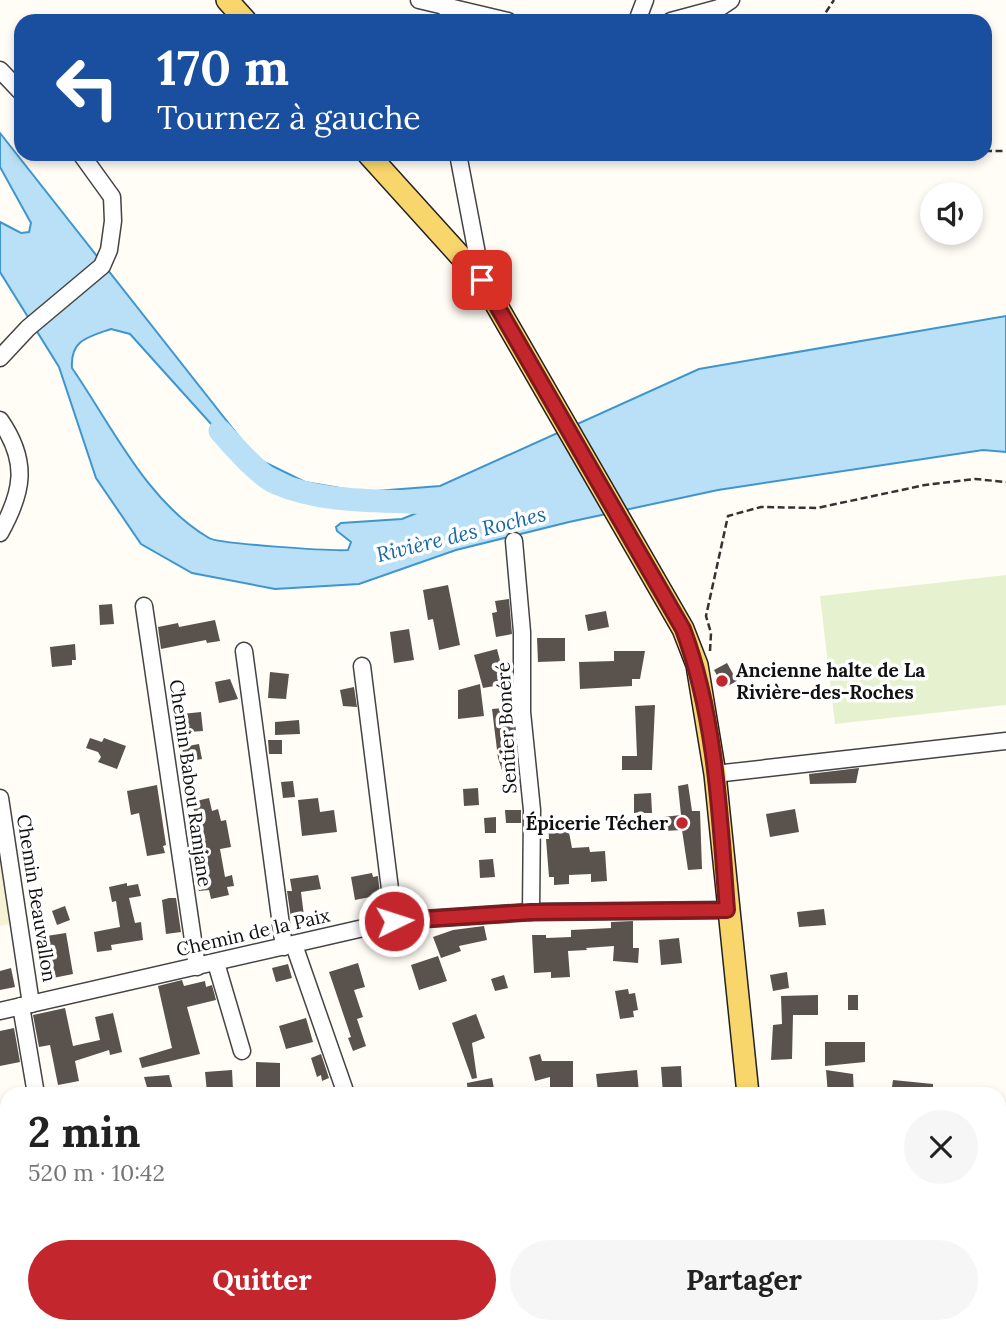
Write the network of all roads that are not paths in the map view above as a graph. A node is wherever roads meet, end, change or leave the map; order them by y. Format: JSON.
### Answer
{"nodes":[{"id":1,"x":227,"y":0,"type":"edge"},
{"id":2,"x":419,"y":0,"type":"edge"},
{"id":3,"x":731,"y":0,"type":"edge"},
{"id":4,"x":447,"y":9,"type":"edge"},
{"id":5,"x":240,"y":14,"type":"edge"},
{"id":6,"x":472,"y":14,"type":"edge"},
{"id":7,"x":697,"y":14,"type":"edge"},
{"id":8,"x":0,"y":70,"type":"edge"},
{"id":9,"x":14,"y":85,"type":"edge"},
{"id":10,"x":86,"y":161,"type":"edge"},
{"id":11,"x":374,"y":161,"type":"edge"},
{"id":12,"x":459,"y":161,"type":"edge"},
{"id":13,"x":482,"y":280,"type":"junction"},
{"id":14,"x":0,"y":358,"type":"edge"},
{"id":15,"x":0,"y":421,"type":"edge"},
{"id":16,"x":0,"y":533,"type":"edge"},
{"id":17,"x":514,"y":541,"type":"dead end"},
{"id":18,"x":144,"y":606,"type":"dead end"},
{"id":19,"x":244,"y":651,"type":"dead end"},
{"id":20,"x":362,"y":666,"type":"dead end"},
{"id":21,"x":1006,"y":741,"type":"edge"},
{"id":22,"x":715,"y":774,"type":"junction"},
{"id":23,"x":0,"y":798,"type":"edge"},
{"id":24,"x":727,"y":910,"type":"junction"},
{"id":25,"x":531,"y":912,"type":"junction"},
{"id":26,"x":394,"y":921,"type":"junction"},
{"id":27,"x":289,"y":946,"type":"junction"},
{"id":28,"x":216,"y":963,"type":"junction"},
{"id":29,"x":197,"y":967,"type":"junction"},
{"id":30,"x":26,"y":1004,"type":"junction"},
{"id":31,"x":0,"y":1011,"type":"edge"},
{"id":32,"x":242,"y":1051,"type":"dead end"},
{"id":33,"x":35,"y":1087,"type":"edge"},
{"id":34,"x":343,"y":1087,"type":"edge"},
{"id":35,"x":747,"y":1087,"type":"edge"}],
"edges":[{"from":1,"to":5,"type":"main road"},
{"from":2,"to":4,"type":"street"},
{"from":3,"to":7,"type":"street"},
{"from":4,"to":6,"type":"street"},
{"from":8,"to":9,"type":"street"},
{"from":10,"to":14,"type":"street"},
{"from":11,"to":13,"type":"main road"},
{"from":12,"to":13,"type":"street"},
{"from":13,"to":22,"type":"main road"},
{"from":15,"to":16,"type":"street"},
{"from":17,"to":25,"type":"street","name":"Sentier Bonéré"},
{"from":18,"to":29,"type":"street","name":"Chemin Babou Ramjane"},
{"from":19,"to":27,"type":"street"},
{"from":20,"to":26,"type":"street"},
{"from":21,"to":22,"type":"street"},
{"from":22,"to":24,"type":"main road"},
{"from":23,"to":30,"type":"street","name":"Chemin Beauvallon"},
{"from":24,"to":25,"type":"street","name":"Chemin de la Paix"},
{"from":24,"to":35,"type":"main road"},
{"from":25,"to":26,"type":"street","name":"Chemin de la Paix"},
{"from":26,"to":27,"type":"street","name":"Chemin de la Paix"},
{"from":27,"to":28,"type":"street","name":"Chemin de la Paix"},
{"from":27,"to":34,"type":"street"},
{"from":28,"to":29,"type":"street","name":"Chemin de la Paix"},
{"from":28,"to":32,"type":"street"},
{"from":29,"to":30,"type":"street","name":"Chemin de la Paix"},
{"from":30,"to":31,"type":"street","name":"Chemin de la Paix"},
{"from":30,"to":33,"type":"street","name":"Chemin Beauvallon"}]}
